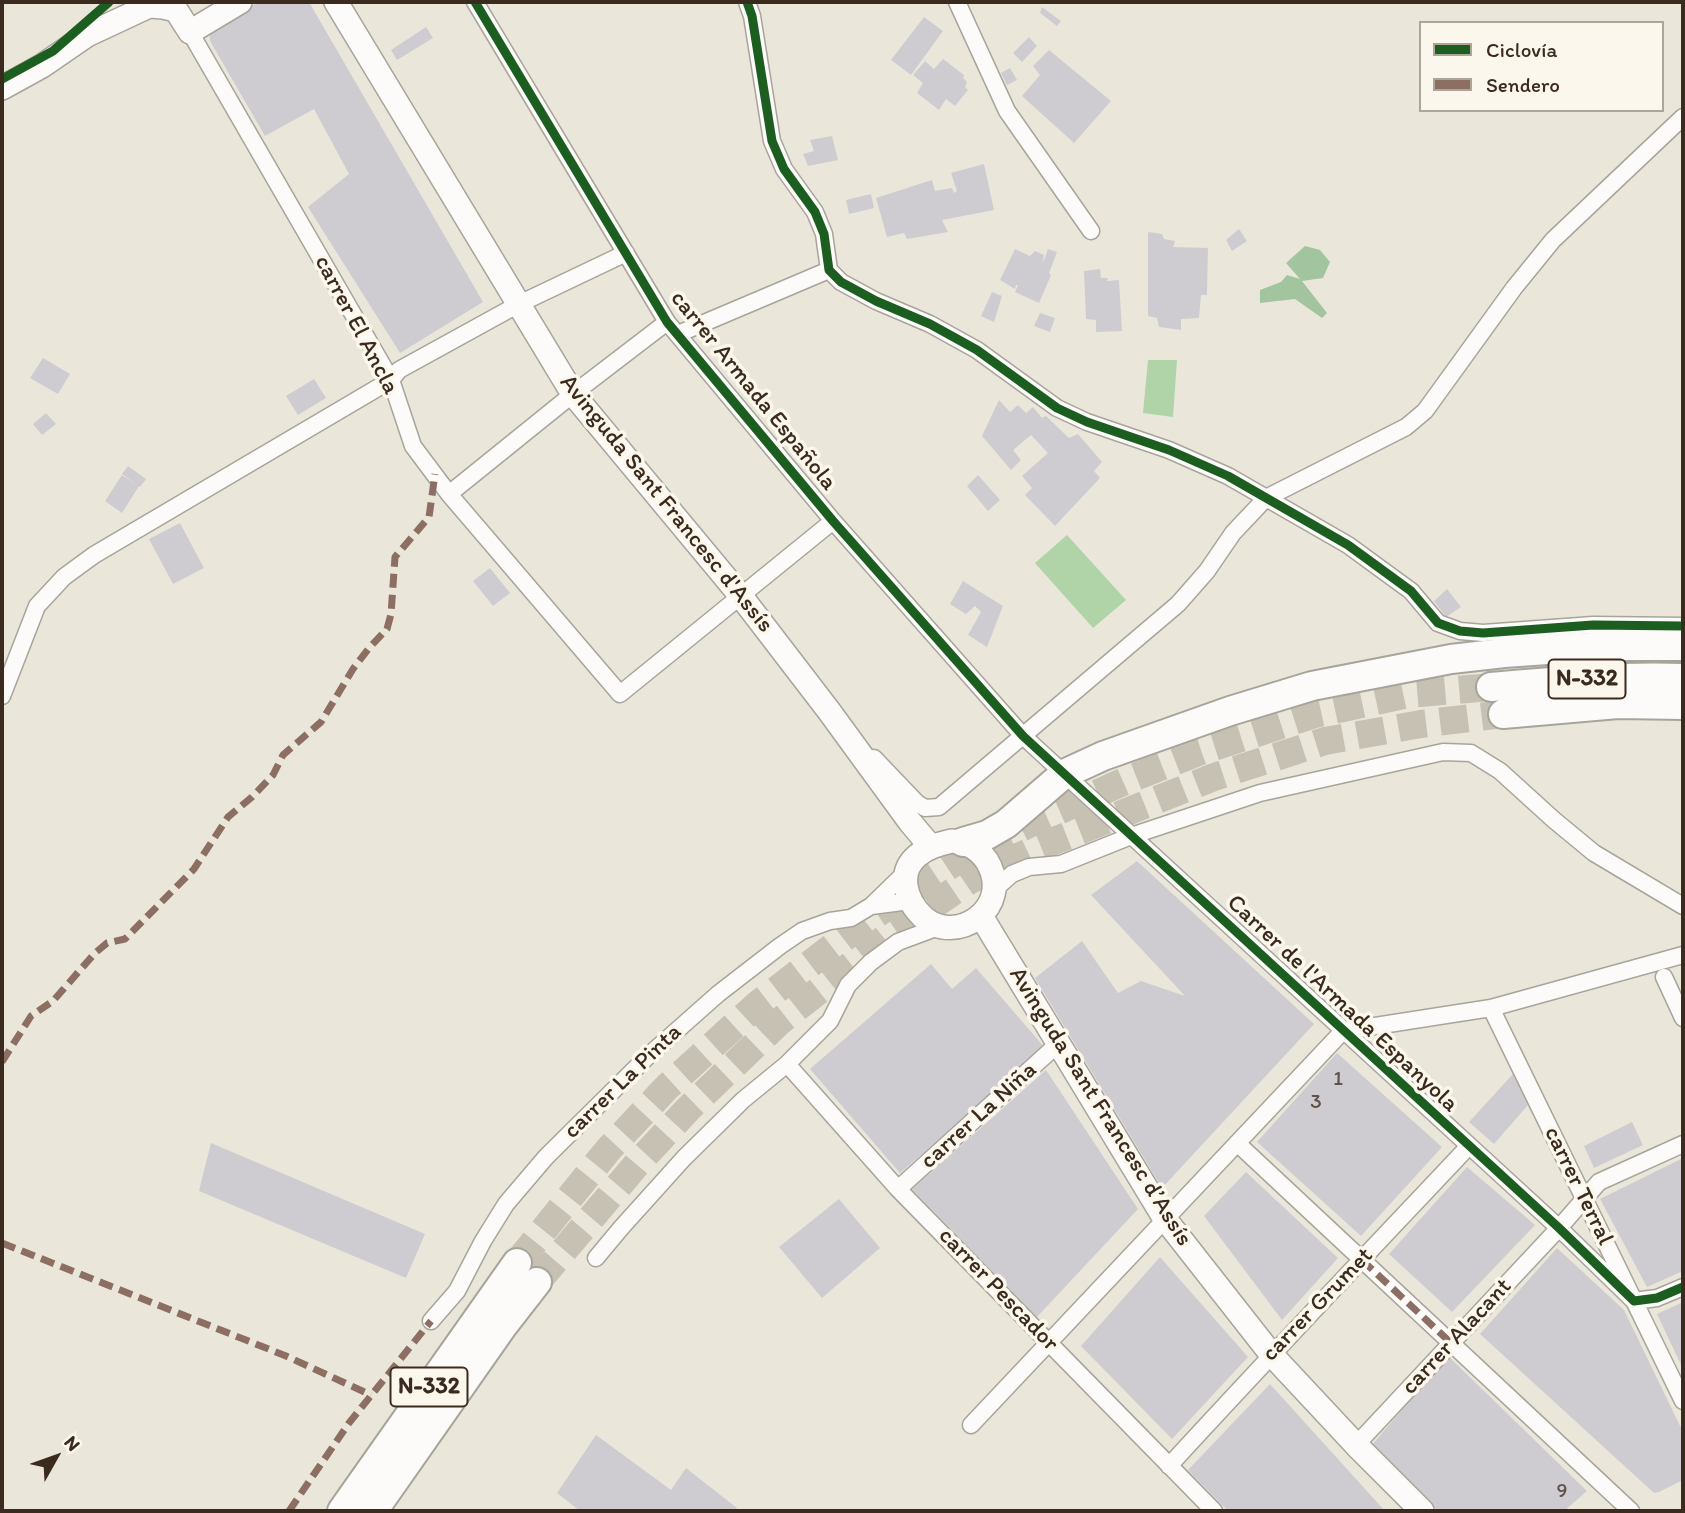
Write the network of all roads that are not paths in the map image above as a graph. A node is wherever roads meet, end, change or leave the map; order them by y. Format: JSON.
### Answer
{"nodes":[{"id":1,"x":120,"y":2,"type":"edge"},
{"id":2,"x":240,"y":2,"type":"edge"},
{"id":3,"x":336,"y":2,"type":"edge"},
{"id":4,"x":475,"y":2,"type":"edge"},
{"id":5,"x":747,"y":2,"type":"edge"},
{"id":6,"x":957,"y":2,"type":"edge"},
{"id":7,"x":173,"y":6,"type":"edge"},
{"id":8,"x":190,"y":33,"type":"junction"},
{"id":9,"x":87,"y":35,"type":"junction"},
{"id":10,"x":2,"y":88,"type":"edge"},
{"id":11,"x":1683,"y":117,"type":"edge"},
{"id":12,"x":1091,"y":231,"type":"dead end"},
{"id":13,"x":626,"y":253,"type":"junction"},
{"id":14,"x":829,"y":270,"type":"junction"},
{"id":15,"x":519,"y":304,"type":"junction"},
{"id":16,"x":672,"y":328,"type":"junction"},
{"id":17,"x":391,"y":380,"type":"junction"},
{"id":18,"x":573,"y":394,"type":"junction"},
{"id":19,"x":449,"y":494,"type":"junction"},
{"id":20,"x":1266,"y":498,"type":"junction"},
{"id":21,"x":833,"y":521,"type":"junction"},
{"id":22,"x":740,"y":595,"type":"junction"},
{"id":23,"x":1683,"y":626,"type":"edge"},
{"id":24,"x":1683,"y":646,"type":"edge"},
{"id":25,"x":1683,"y":678,"type":"edge"},
{"id":26,"x":1492,"y":687,"type":"tunnel mouth"},
{"id":27,"x":2,"y":696,"type":"edge"},
{"id":28,"x":1683,"y":705,"type":"edge"},
{"id":29,"x":829,"y":710,"type":"junction"},
{"id":30,"x":1503,"y":714,"type":"tunnel mouth"},
{"id":31,"x":1023,"y":736,"type":"junction"},
{"id":32,"x":1064,"y":774,"type":"junction"},
{"id":33,"x":1131,"y":836,"type":"junction"},
{"id":34,"x":963,"y":842,"type":"junction"},
{"id":35,"x":931,"y":847,"type":"junction"},
{"id":36,"x":907,"y":871,"type":"junction"},
{"id":37,"x":995,"y":889,"type":"junction"},
{"id":38,"x":910,"y":901,"type":"junction"},
{"id":39,"x":871,"y":906,"type":"junction"},
{"id":40,"x":1683,"y":906,"type":"edge"},
{"id":41,"x":981,"y":916,"type":"junction"},
{"id":42,"x":941,"y":926,"type":"junction"},
{"id":43,"x":1683,"y":955,"type":"edge"},
{"id":44,"x":1664,"y":977,"type":"dead end"},
{"id":45,"x":1491,"y":1009,"type":"junction"},
{"id":46,"x":1683,"y":1018,"type":"edge"},
{"id":47,"x":1343,"y":1031,"type":"junction"},
{"id":48,"x":1059,"y":1043,"type":"junction"},
{"id":49,"x":787,"y":1064,"type":"junction"},
{"id":50,"x":1237,"y":1143,"type":"junction"},
{"id":51,"x":1683,"y":1144,"type":"edge"},
{"id":52,"x":1469,"y":1146,"type":"junction"},
{"id":53,"x":898,"y":1189,"type":"junction"},
{"id":54,"x":1584,"y":1198,"type":"junction"},
{"id":55,"x":1165,"y":1219,"type":"junction"},
{"id":56,"x":1559,"y":1228,"type":"junction"},
{"id":57,"x":596,"y":1258,"type":"dead end"},
{"id":58,"x":1362,"y":1260,"type":"junction"},
{"id":59,"x":517,"y":1263,"type":"tunnel mouth"},
{"id":60,"x":537,"y":1282,"type":"tunnel mouth"},
{"id":61,"x":1683,"y":1287,"type":"edge"},
{"id":62,"x":1634,"y":1301,"type":"junction"},
{"id":63,"x":431,"y":1321,"type":"dead end"},
{"id":64,"x":1049,"y":1342,"type":"junction"},
{"id":65,"x":1451,"y":1343,"type":"junction"},
{"id":66,"x":1271,"y":1354,"type":"junction"},
{"id":67,"x":1683,"y":1401,"type":"edge"},
{"id":68,"x":971,"y":1425,"type":"dead end"},
{"id":69,"x":1356,"y":1445,"type":"junction"},
{"id":70,"x":1169,"y":1466,"type":"junction"},
{"id":71,"x":342,"y":1511,"type":"edge"},
{"id":72,"x":373,"y":1511,"type":"edge"},
{"id":73,"x":1214,"y":1511,"type":"edge"},
{"id":74,"x":1422,"y":1511,"type":"edge"},
{"id":75,"x":1631,"y":1511,"type":"edge"}],
"edges":[{"from":1,"to":9,"type":"main road"},
{"from":2,"to":8,"type":"main road"},
{"from":3,"to":15,"type":"main road","name":"Avinguda Sant Francesc d'Assís"},
{"from":4,"to":13,"type":"street","name":"carrer Armada Española"},
{"from":5,"to":14,"type":"street"},
{"from":6,"to":12,"type":"street"},
{"from":7,"to":8,"type":"main road","name":"carrer El Ancla"},
{"from":7,"to":9,"type":"main road"},
{"from":8,"to":17,"type":"street","name":"carrer El Ancla"},
{"from":9,"to":10,"type":"main road"},
{"from":11,"to":20,"type":"street"},
{"from":13,"to":15,"type":"street"},
{"from":13,"to":16,"type":"street","name":"carrer Armada Española"},
{"from":14,"to":16,"type":"street"},
{"from":14,"to":20,"type":"street"},
{"from":15,"to":17,"type":"street"},
{"from":15,"to":18,"type":"main road","name":"Avinguda Sant Francesc d'Assís"},
{"from":16,"to":18,"type":"street"},
{"from":16,"to":21,"type":"street","name":"carrer Armada Española"},
{"from":17,"to":19,"type":"street","name":"carrer El Ancla"},
{"from":17,"to":27,"type":"street"},
{"from":18,"to":19,"type":"street"},
{"from":18,"to":22,"type":"main road","name":"Avinguda Sant Francesc d'Assís"},
{"from":19,"to":22,"type":"street","name":"carrer El Ancla"},
{"from":20,"to":23,"type":"street"},
{"from":20,"to":31,"type":"street"},
{"from":21,"to":22,"type":"street"},
{"from":21,"to":31,"type":"street","name":"carrer Armada Española"},
{"from":22,"to":29,"type":"main road","name":"Avinguda Sant Francesc d'Assís"},
{"from":24,"to":32,"type":"highway"},
{"from":25,"to":26,"type":"highway","number":"N-332"},
{"from":28,"to":30,"type":"highway","number":"N-332"},
{"from":29,"to":31,"type":"street"},
{"from":29,"to":35,"type":"main road","name":"Avinguda Sant Francesc d'Assís"},
{"from":31,"to":32,"type":"street","name":"Carrer de l'Armada Espanyola"},
{"from":32,"to":33,"type":"street","name":"Carrer de l'Armada Espanyola"},
{"from":32,"to":34,"type":"highway"},
{"from":33,"to":37,"type":"street"},
{"from":33,"to":40,"type":"street"},
{"from":33,"to":47,"type":"street","name":"Carrer de l'Armada Espanyola"},
{"from":34,"to":35,"type":"main road"},
{"from":34,"to":37,"type":"main road"},
{"from":35,"to":36,"type":"main road"},
{"from":36,"to":38,"type":"main road"},
{"from":36,"to":39,"type":"street","name":"carrer La Pinta"},
{"from":37,"to":41,"type":"main road"},
{"from":38,"to":39,"type":"street","name":"carrer La Pinta"},
{"from":38,"to":42,"type":"main road"},
{"from":39,"to":63,"type":"street","name":"carrer La Pinta"},
{"from":41,"to":42,"type":"main road"},
{"from":41,"to":48,"type":"main road","name":"Avinguda Sant Francesc d’Assís"},
{"from":42,"to":49,"type":"street"},
{"from":43,"to":45,"type":"street"},
{"from":44,"to":46,"type":"street"},
{"from":45,"to":47,"type":"street"},
{"from":45,"to":54,"type":"street","name":"carrer Terral"},
{"from":47,"to":50,"type":"street"},
{"from":47,"to":52,"type":"street","name":"Carrer de l'Armada Espanyola"},
{"from":48,"to":53,"type":"street","name":"carrer La Niña"},
{"from":48,"to":55,"type":"main road","name":"Avinguda Sant Francesc d’Assís"},
{"from":49,"to":53,"type":"street","name":"carrer Pescador"},
{"from":49,"to":57,"type":"street"},
{"from":50,"to":55,"type":"street"},
{"from":50,"to":58,"type":"street"},
{"from":51,"to":54,"type":"street","name":"carrer Alacant"},
{"from":52,"to":56,"type":"street","name":"Carrer de l'Armada Espanyola"},
{"from":52,"to":58,"type":"street","name":"carrer Grumet"},
{"from":53,"to":64,"type":"street","name":"carrer Pescador"},
{"from":54,"to":56,"type":"street","name":"carrer Alacant"},
{"from":54,"to":62,"type":"street","name":"carrer Terral"},
{"from":55,"to":64,"type":"street"},
{"from":55,"to":66,"type":"main road","name":"Avinguda Sant Francesc d’Assís"},
{"from":56,"to":62,"type":"street","name":"Carrer de l'Armada Espanyola"},
{"from":56,"to":65,"type":"street","name":"carrer Alacant"},
{"from":58,"to":65,"type":"street"},
{"from":58,"to":66,"type":"street","name":"carrer Grumet"},
{"from":59,"to":71,"type":"highway","number":"N-332"},
{"from":60,"to":72,"type":"highway","number":"N-332"},
{"from":61,"to":62,"type":"street"},
{"from":62,"to":67,"type":"street","name":"carrer Terral"},
{"from":64,"to":68,"type":"street"},
{"from":64,"to":70,"type":"street","name":"carrer Pescador"},
{"from":65,"to":69,"type":"street","name":"carrer Alacant"},
{"from":65,"to":75,"type":"street"},
{"from":66,"to":69,"type":"main road","name":"Avinguda Sant Francesc d’Assís"},
{"from":66,"to":70,"type":"street","name":"carrer Grumet"},
{"from":69,"to":74,"type":"main road","name":"Avinguda Sant Francesc d’Assís"},
{"from":70,"to":73,"type":"street","name":"carrer Pescador"}]}
